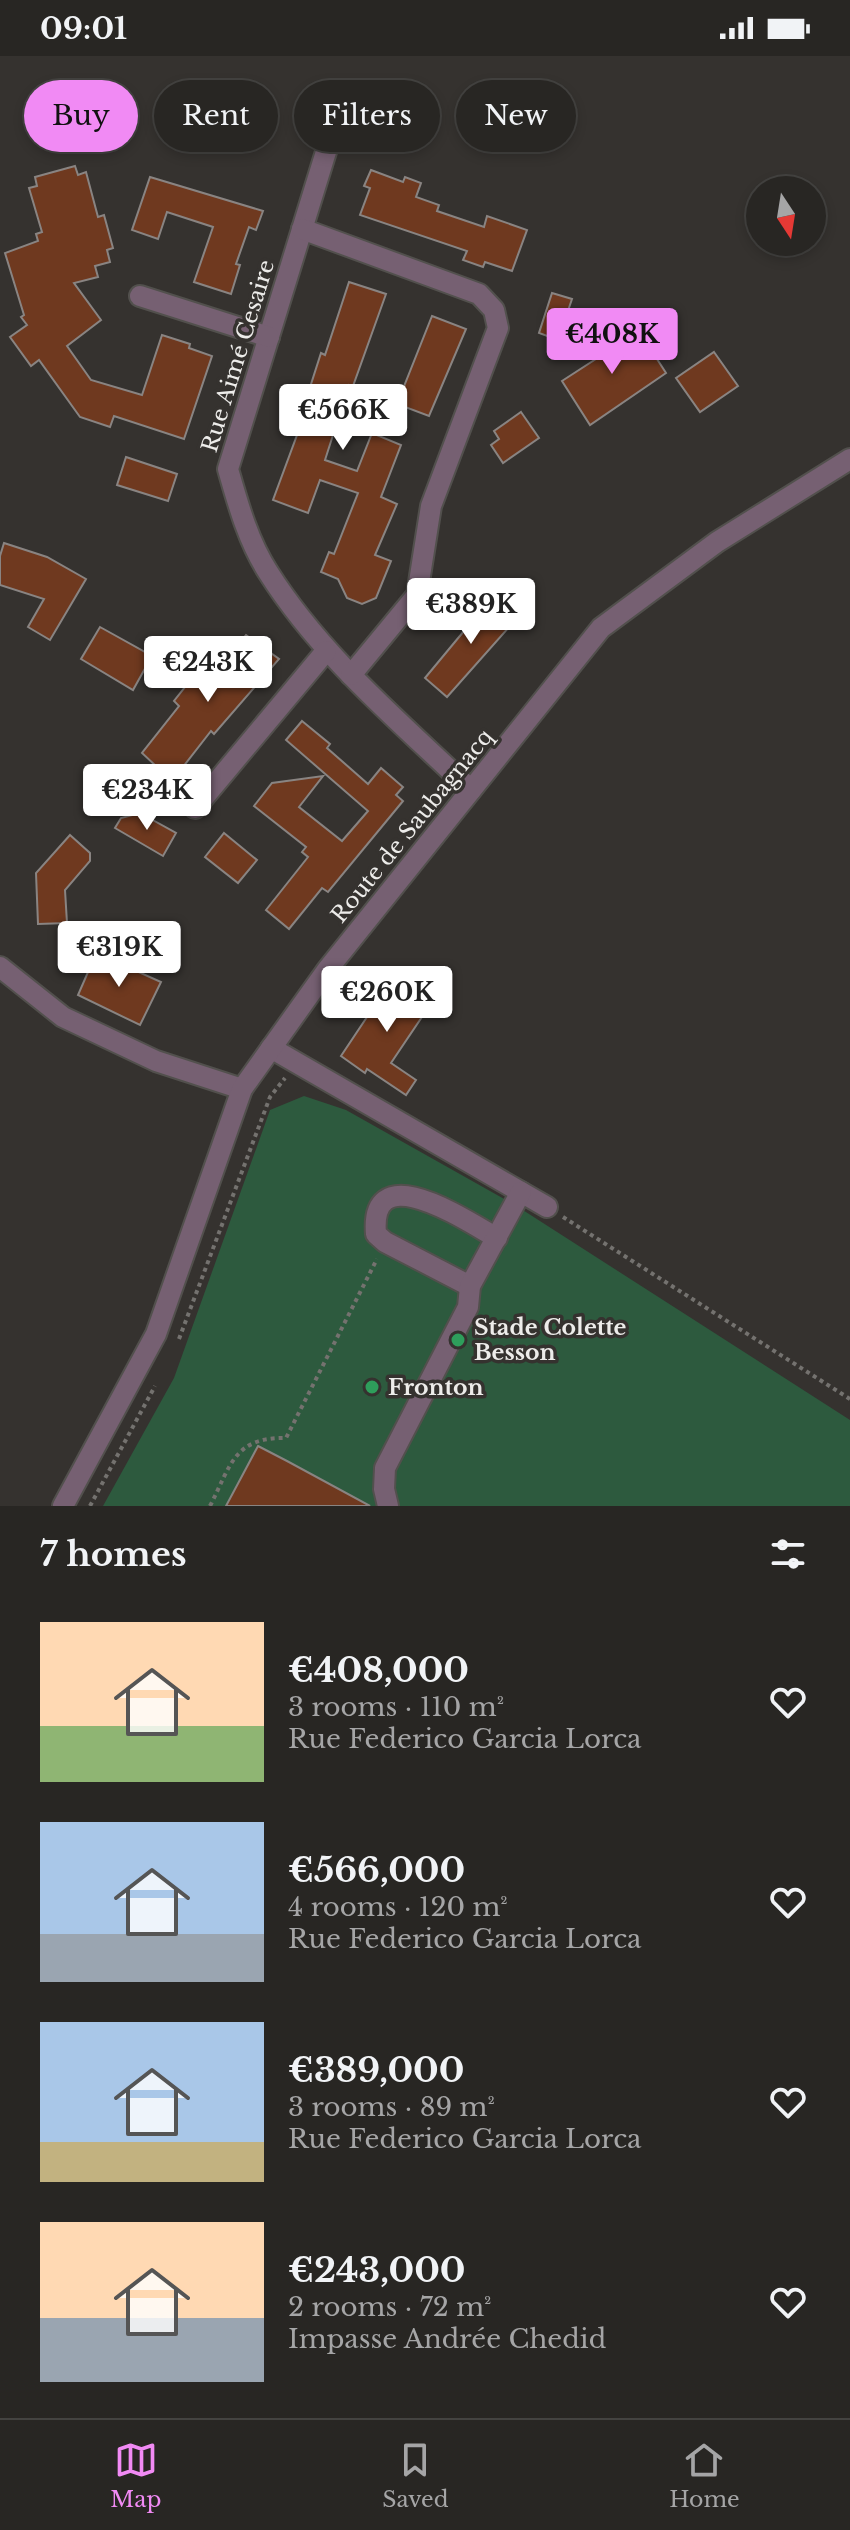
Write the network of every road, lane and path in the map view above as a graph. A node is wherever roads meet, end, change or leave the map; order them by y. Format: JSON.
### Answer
{"nodes":[{"id":1,"x":326,"y":152,"type":"edge"},
{"id":2,"x":302,"y":229,"type":"junction"},
{"id":3,"x":140,"y":296,"type":"dead end"},
{"id":4,"x":269,"y":337,"type":"junction"},
{"id":5,"x":850,"y":459,"type":"edge"},
{"id":6,"x":326,"y":651,"type":"junction"},
{"id":7,"x":351,"y":675,"type":"junction"},
{"id":8,"x":471,"y":790,"type":"junction"},
{"id":9,"x":195,"y":808,"type":"dead end"},
{"id":10,"x":0,"y":967,"type":"edge"},
{"id":11,"x":271,"y":1048,"type":"junction"},
{"id":12,"x":242,"y":1089,"type":"junction"},
{"id":13,"x":521,"y":1192,"type":"junction"},
{"id":14,"x":547,"y":1207,"type":"joint"},
{"id":15,"x":497,"y":1238,"type":"junction"},
{"id":16,"x":385,"y":1242,"type":"junction"},
{"id":17,"x":470,"y":1286,"type":"junction"},
{"id":18,"x":850,"y":1399,"type":"edge"},
{"id":19,"x":63,"y":1506,"type":"edge"},
{"id":20,"x":210,"y":1506,"type":"edge"},
{"id":21,"x":388,"y":1506,"type":"edge"}],
"edges":[{"from":1,"to":2,"type":"street","name":"Rue Aimé Cesaire"},
{"from":2,"to":4,"type":"street","name":"Rue Aimé Cesaire"},
{"from":2,"to":7,"type":"street"},
{"from":3,"to":4,"type":"street"},
{"from":4,"to":6,"type":"street","name":"Rue Aimé Cesaire"},
{"from":5,"to":8,"type":"street","name":"Route de Saubagnacq"},
{"from":6,"to":7,"type":"street","name":"Rue Aimé Cesaire"},
{"from":6,"to":9,"type":"street"},
{"from":7,"to":8,"type":"street","name":"Rue Aimé Cesaire"},
{"from":8,"to":11,"type":"street","name":"Route de Saubagnacq"},
{"from":10,"to":12,"type":"street"},
{"from":11,"to":12,"type":"street","name":"Route de Saubagnacq"},
{"from":11,"to":13,"type":"street"},
{"from":12,"to":19,"type":"street","name":"Route de Saubagnacq"},
{"from":13,"to":14,"type":"street"},
{"from":13,"to":15,"type":"street"},
{"from":14,"to":18,"type":"path"},
{"from":15,"to":16,"type":"street"},
{"from":15,"to":17,"type":"street"},
{"from":16,"to":17,"type":"street"},
{"from":16,"to":20,"type":"path"},
{"from":17,"to":21,"type":"street"}]}
